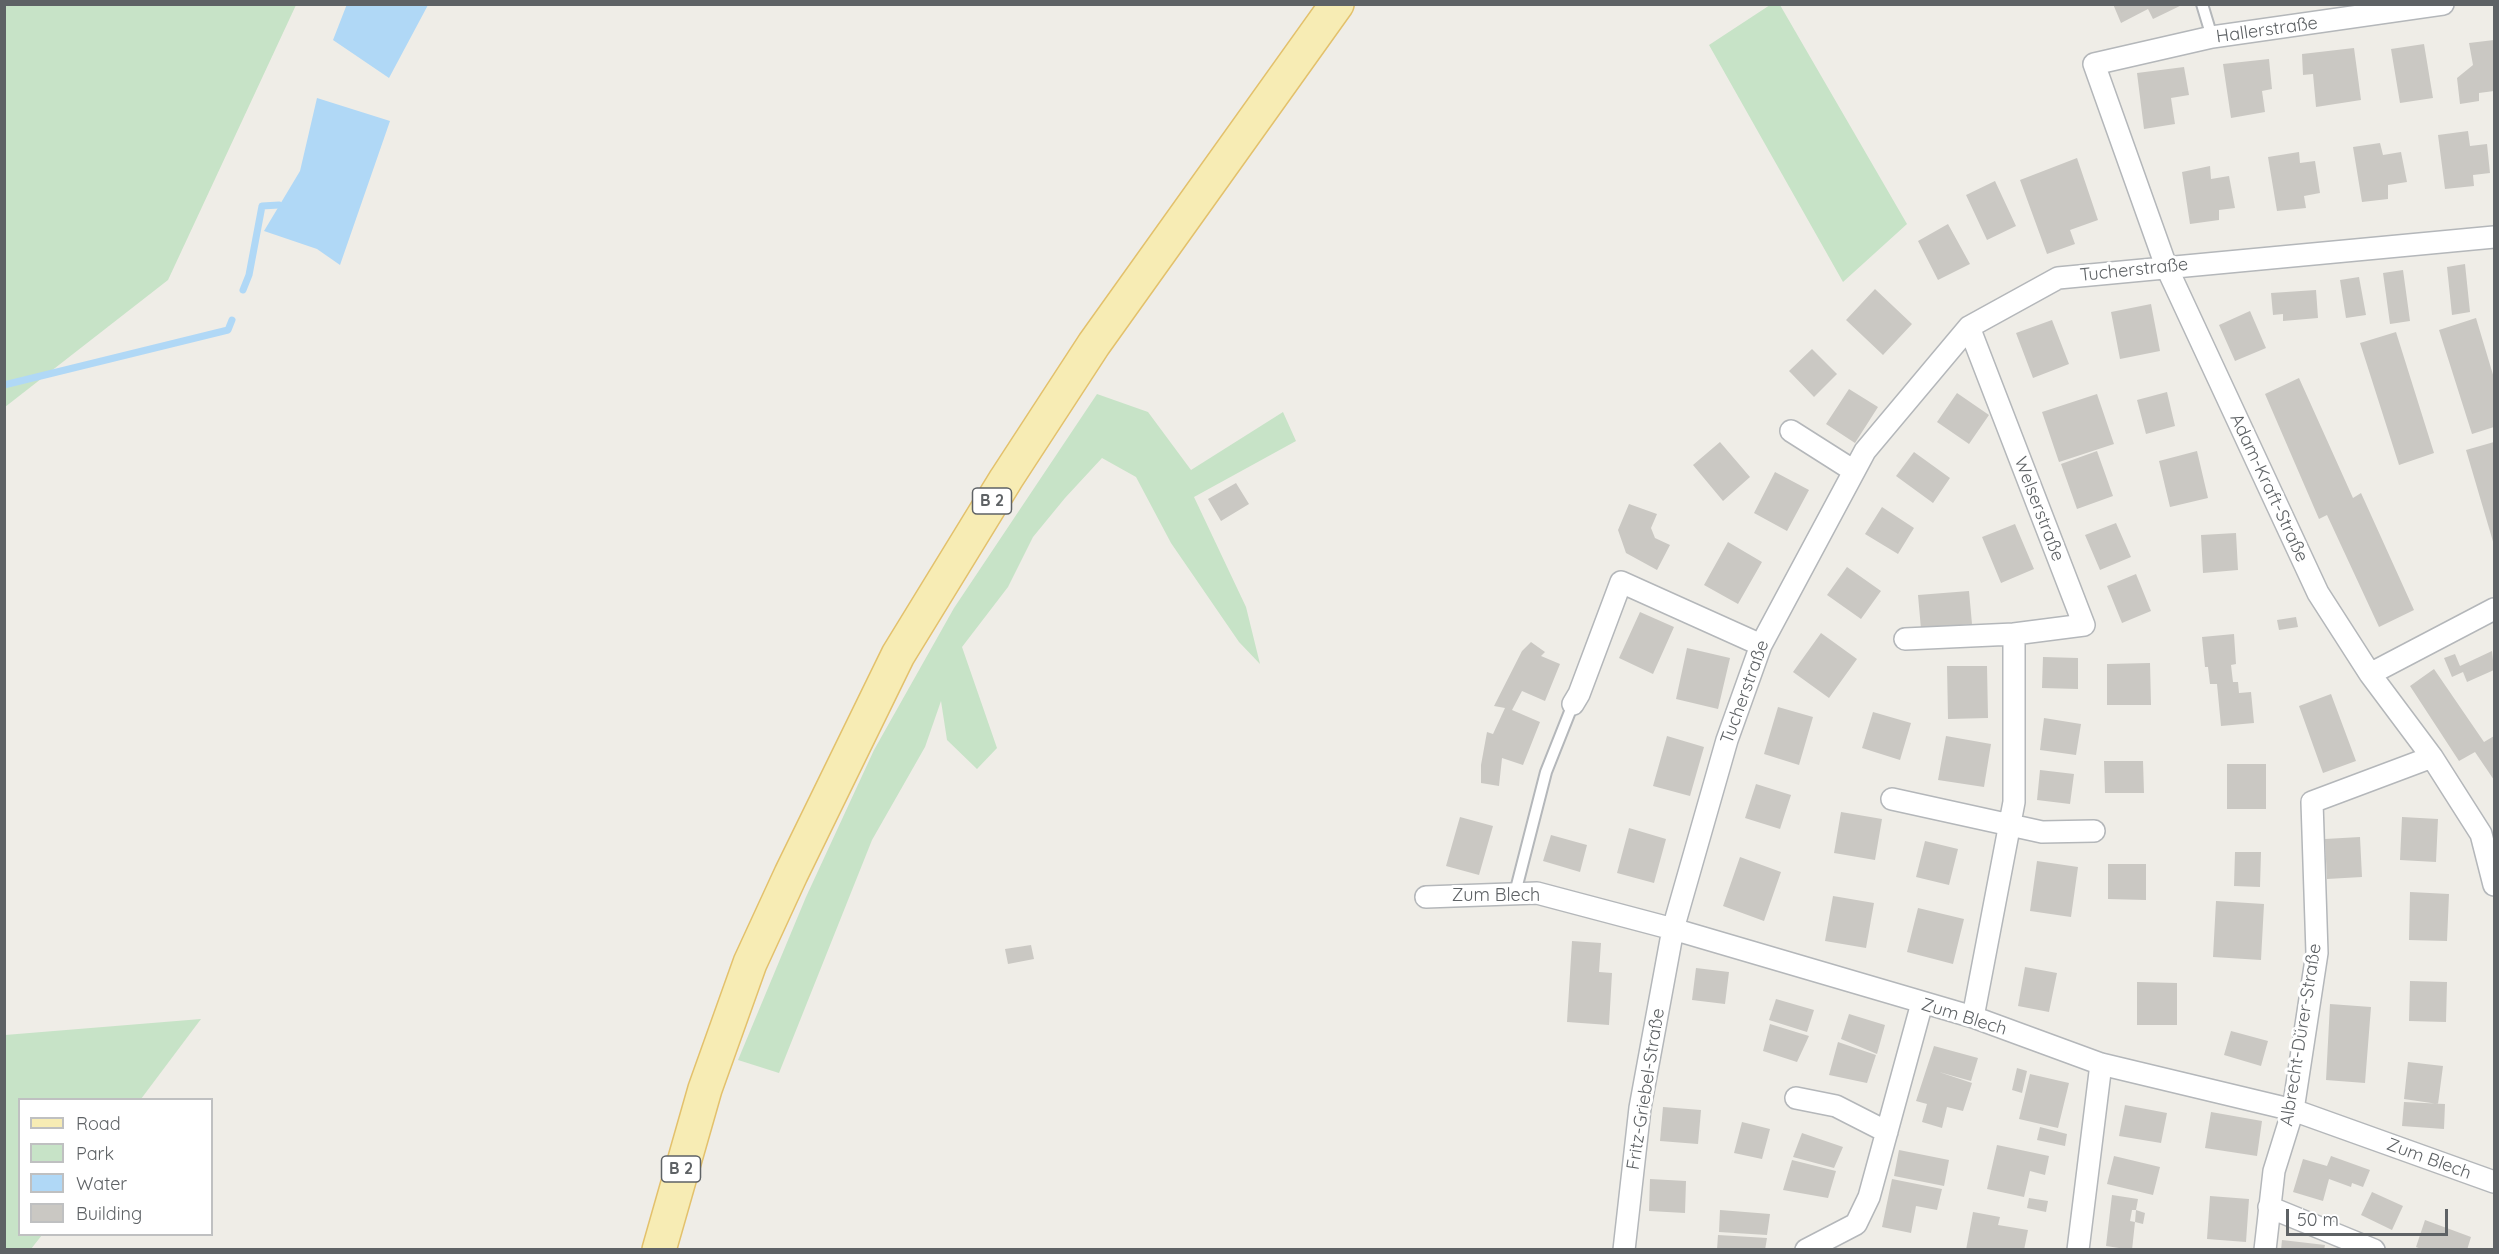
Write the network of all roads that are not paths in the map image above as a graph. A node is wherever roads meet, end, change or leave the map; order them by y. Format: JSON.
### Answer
{"nodes":[{"id":1,"x":1336,"y":4,"type":"edge"},
{"id":2,"x":2202,"y":4,"type":"edge"},
{"id":3,"x":2443,"y":4,"type":"edge"},
{"id":4,"x":2212,"y":37,"type":"junction"},
{"id":5,"x":2094,"y":64,"type":"joint"},
{"id":6,"x":2494,"y":237,"type":"edge"},
{"id":7,"x":2166,"y":266,"type":"junction"},
{"id":8,"x":1969,"y":327,"type":"junction"},
{"id":9,"x":1791,"y":431,"type":"dead end"},
{"id":10,"x":1854,"y":471,"type":"junction"},
{"id":11,"x":2494,"y":609,"type":"edge"},
{"id":12,"x":2014,"y":634,"type":"junction"},
{"id":13,"x":1905,"y":639,"type":"dead end"},
{"id":14,"x":1761,"y":645,"type":"junction"},
{"id":15,"x":2370,"y":674,"type":"junction"},
{"id":16,"x":1573,"y":704,"type":"joint"},
{"id":17,"x":2432,"y":757,"type":"junction"},
{"id":18,"x":1892,"y":799,"type":"dead end"},
{"id":19,"x":2008,"y":824,"type":"junction"},
{"id":20,"x":2094,"y":831,"type":"dead end"},
{"id":21,"x":2488,"y":831,"type":"edge"},
{"id":22,"x":2494,"y":885,"type":"edge"},
{"id":23,"x":1515,"y":894,"type":"junction"},
{"id":24,"x":1426,"y":897,"type":"dead end"},
{"id":25,"x":1672,"y":929,"type":"junction"},
{"id":26,"x":1922,"y":1003,"type":"junction"},
{"id":27,"x":1973,"y":1017,"type":"junction"},
{"id":28,"x":2101,"y":1064,"type":"junction"},
{"id":29,"x":1796,"y":1098,"type":"dead end"},
{"id":30,"x":2293,"y":1110,"type":"junction"},
{"id":31,"x":1887,"y":1132,"type":"junction"},
{"id":32,"x":2494,"y":1182,"type":"edge"},
{"id":33,"x":2270,"y":1208,"type":"junction"},
{"id":34,"x":659,"y":1250,"type":"edge"},
{"id":35,"x":1624,"y":1250,"type":"edge"},
{"id":36,"x":1806,"y":1250,"type":"edge"},
{"id":37,"x":2078,"y":1250,"type":"edge"},
{"id":38,"x":2265,"y":1250,"type":"edge"},
{"id":39,"x":2374,"y":1250,"type":"edge"}],
"edges":[{"from":1,"to":34,"type":"main road","number":"B 2"},
{"from":2,"to":4,"type":"lane"},
{"from":3,"to":4,"type":"street","name":"Hallerstraße"},
{"from":4,"to":5,"type":"street","name":"Hallerstraße"},
{"from":5,"to":7,"type":"street","name":"Adam-Kraft-Straße"},
{"from":6,"to":7,"type":"street","name":"Tucherstraße"},
{"from":7,"to":8,"type":"street","name":"Tucherstraße"},
{"from":7,"to":15,"type":"street","name":"Adam-Kraft-Straße"},
{"from":8,"to":10,"type":"street","name":"Tucherstraße"},
{"from":8,"to":12,"type":"street","name":"Welserstraße"},
{"from":9,"to":10,"type":"street"},
{"from":10,"to":14,"type":"street","name":"Tucherstraße"},
{"from":11,"to":15,"type":"street"},
{"from":12,"to":13,"type":"street","name":"Welserstraße"},
{"from":12,"to":19,"type":"street"},
{"from":14,"to":16,"type":"street"},
{"from":14,"to":25,"type":"street","name":"Tucherstraße"},
{"from":15,"to":17,"type":"street","name":"Adam-Kraft-Straße"},
{"from":16,"to":23,"type":"lane"},
{"from":17,"to":21,"type":"street","name":"Adam-Kraft-Straße"},
{"from":17,"to":30,"type":"street","name":"Albrecht-Dürer-Straße"},
{"from":18,"to":19,"type":"street"},
{"from":19,"to":20,"type":"street"},
{"from":19,"to":27,"type":"street"},
{"from":21,"to":22,"type":"street","name":"Adam-Kraft-Straße"},
{"from":23,"to":24,"type":"street","name":"Zum Blech"},
{"from":23,"to":25,"type":"street","name":"Zum Blech"},
{"from":25,"to":26,"type":"street","name":"Zum Blech"},
{"from":25,"to":35,"type":"street","name":"Fritz-Griebel-Straße"},
{"from":26,"to":27,"type":"street","name":"Zum Blech"},
{"from":26,"to":31,"type":"street"},
{"from":27,"to":28,"type":"street","name":"Zum Blech"},
{"from":28,"to":30,"type":"street","name":"Zum Blech"},
{"from":28,"to":37,"type":"street"},
{"from":29,"to":31,"type":"street"},
{"from":30,"to":32,"type":"street","name":"Zum Blech"},
{"from":30,"to":33,"type":"street","name":"Albrecht-Dürer-Straße"},
{"from":31,"to":36,"type":"street"},
{"from":33,"to":38,"type":"street","name":"Albrecht-Dürer-Straße"},
{"from":33,"to":39,"type":"street"}]}
